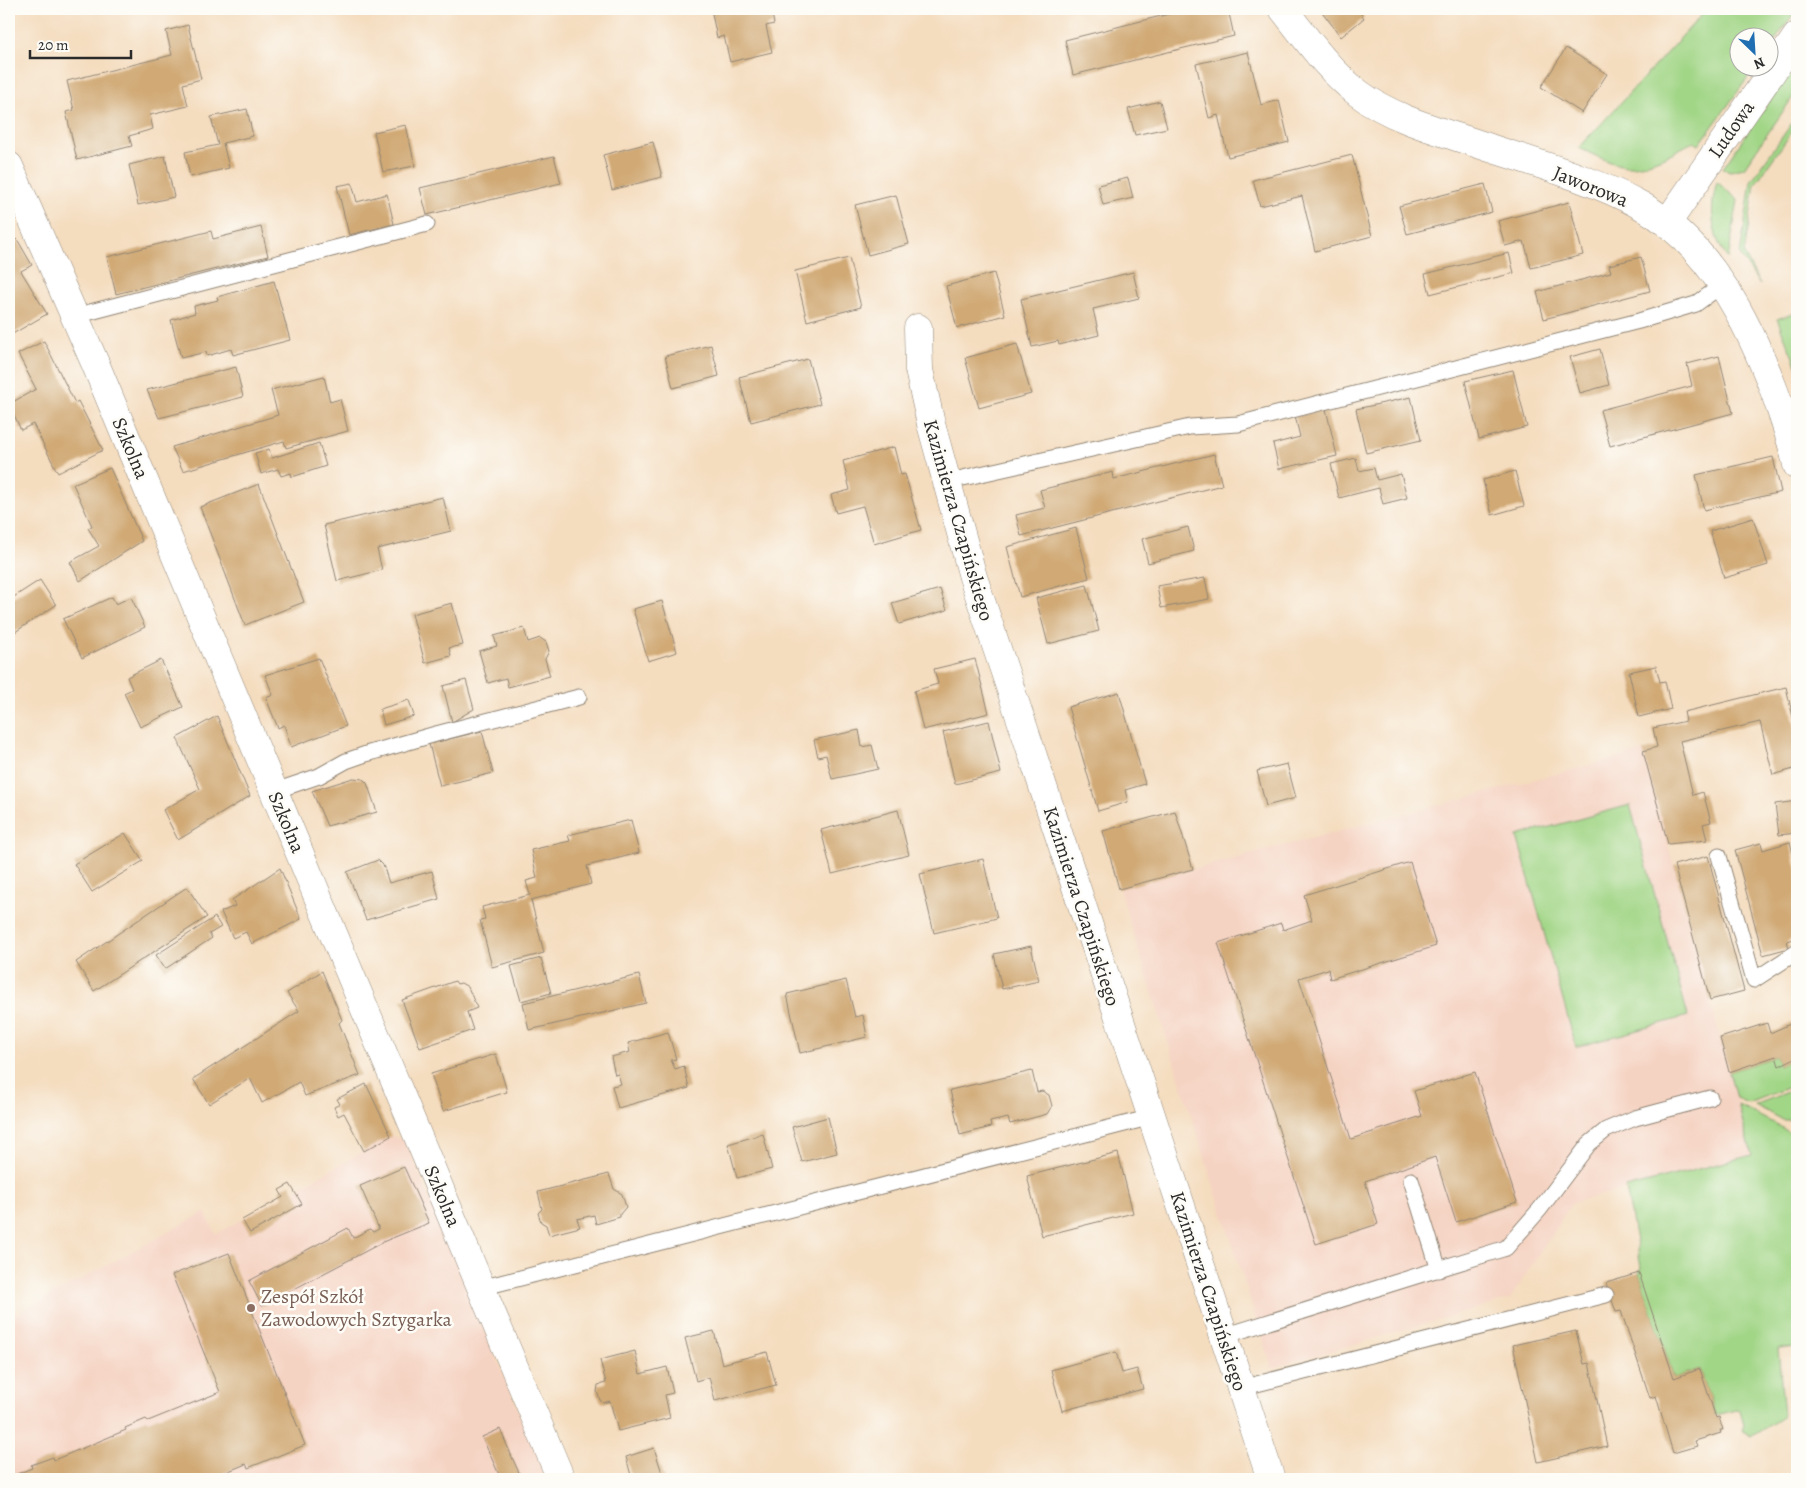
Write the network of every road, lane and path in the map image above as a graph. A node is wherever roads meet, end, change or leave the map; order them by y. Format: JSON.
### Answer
{"nodes":[{"id":1,"x":1283,"y":9,"type":"edge"},
{"id":2,"x":1797,"y":36,"type":"edge"},
{"id":3,"x":9,"y":166,"type":"edge"},
{"id":4,"x":1666,"y":223,"type":"junction"},
{"id":5,"x":427,"y":224,"type":"dead end"},
{"id":6,"x":1722,"y":284,"type":"junction"},
{"id":7,"x":74,"y":316,"type":"junction"},
{"id":8,"x":918,"y":328,"type":"dead end"},
{"id":9,"x":1797,"y":465,"type":"edge"},
{"id":10,"x":945,"y":482,"type":"junction"},
{"id":11,"x":579,"y":697,"type":"dead end"},
{"id":12,"x":274,"y":791,"type":"junction"},
{"id":13,"x":1719,"y":856,"type":"dead end"},
{"id":14,"x":1797,"y":952,"type":"edge"},
{"id":15,"x":1710,"y":1098,"type":"dead end"},
{"id":16,"x":1152,"y":1117,"type":"junction"},
{"id":17,"x":1411,"y":1180,"type":"dead end"},
{"id":18,"x":1439,"y":1270,"type":"junction"},
{"id":19,"x":481,"y":1288,"type":"junction"},
{"id":20,"x":1606,"y":1296,"type":"dead end"},
{"id":21,"x":1224,"y":1336,"type":"junction"},
{"id":22,"x":1241,"y":1388,"type":"junction"},
{"id":23,"x":561,"y":1479,"type":"edge"},
{"id":24,"x":1271,"y":1479,"type":"edge"}],
"edges":[{"from":1,"to":4,"type":"street","name":"Jaworowa"},
{"from":2,"to":4,"type":"street","name":"Ludowa"},
{"from":3,"to":7,"type":"street","name":"Szkolna"},
{"from":4,"to":6,"type":"street","name":"Jaworowa"},
{"from":5,"to":7,"type":"lane"},
{"from":6,"to":9,"type":"street","name":"Jaworowa"},
{"from":6,"to":10,"type":"lane"},
{"from":7,"to":12,"type":"street","name":"Szkolna"},
{"from":8,"to":10,"type":"street","name":"Kazimierza Czapińskiego"},
{"from":10,"to":16,"type":"street","name":"Kazimierza Czapińskiego"},
{"from":11,"to":12,"type":"lane"},
{"from":12,"to":19,"type":"street","name":"Szkolna"},
{"from":13,"to":14,"type":"lane"},
{"from":15,"to":18,"type":"lane"},
{"from":16,"to":19,"type":"lane"},
{"from":16,"to":21,"type":"street","name":"Kazimierza Czapińskiego"},
{"from":17,"to":18,"type":"lane"},
{"from":18,"to":21,"type":"lane"},
{"from":19,"to":23,"type":"street","name":"Szkolna"},
{"from":20,"to":22,"type":"lane"},
{"from":21,"to":22,"type":"street","name":"Kazimierza Czapińskiego"},
{"from":22,"to":24,"type":"street","name":"Kazimierza Czapińskiego"}]}
